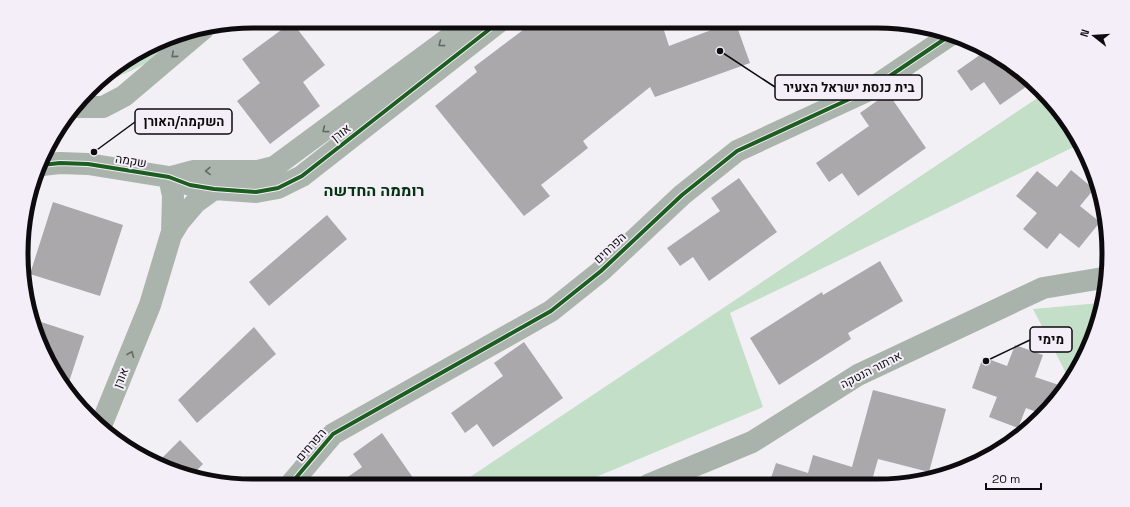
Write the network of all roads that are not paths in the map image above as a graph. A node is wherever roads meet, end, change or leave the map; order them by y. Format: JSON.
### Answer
{"nodes":[{"id":1,"x":463,"y":28,"type":"edge"},
{"id":2,"x":491,"y":28,"type":"edge"},
{"id":3,"x":195,"y":36,"type":"edge"},
{"id":4,"x":945,"y":39,"type":"edge"},
{"id":5,"x":83,"y":107,"type":"edge"},
{"id":6,"x":46,"y":165,"type":"edge"},
{"id":7,"x":169,"y":177,"type":"junction"},
{"id":8,"x":214,"y":189,"type":"junction"},
{"id":9,"x":171,"y":235,"type":"junction"},
{"id":10,"x":1101,"y":278,"type":"edge"},
{"id":11,"x":103,"y":421,"type":"edge"},
{"id":12,"x":295,"y":479,"type":"edge"},
{"id":13,"x":663,"y":479,"type":"edge"}],
"edges":[{"from":1,"to":7,"type":"street","name":"אורן","one_way":true},
{"from":2,"to":8,"type":"street","name":"אורן"},
{"from":3,"to":5,"type":"street","one_way":true},
{"from":4,"to":12,"type":"street","name":"הפרחים"},
{"from":6,"to":7,"type":"street","name":"שקמה"},
{"from":7,"to":8,"type":"street","name":"אורן"},
{"from":7,"to":9,"type":"street","name":"אורן"},
{"from":8,"to":9,"type":"street","name":"אורן"},
{"from":11,"to":9,"type":"street","name":"אורן","one_way":true},
{"from":10,"to":13,"type":"street","name":"ארתור הנטקה"}]}
